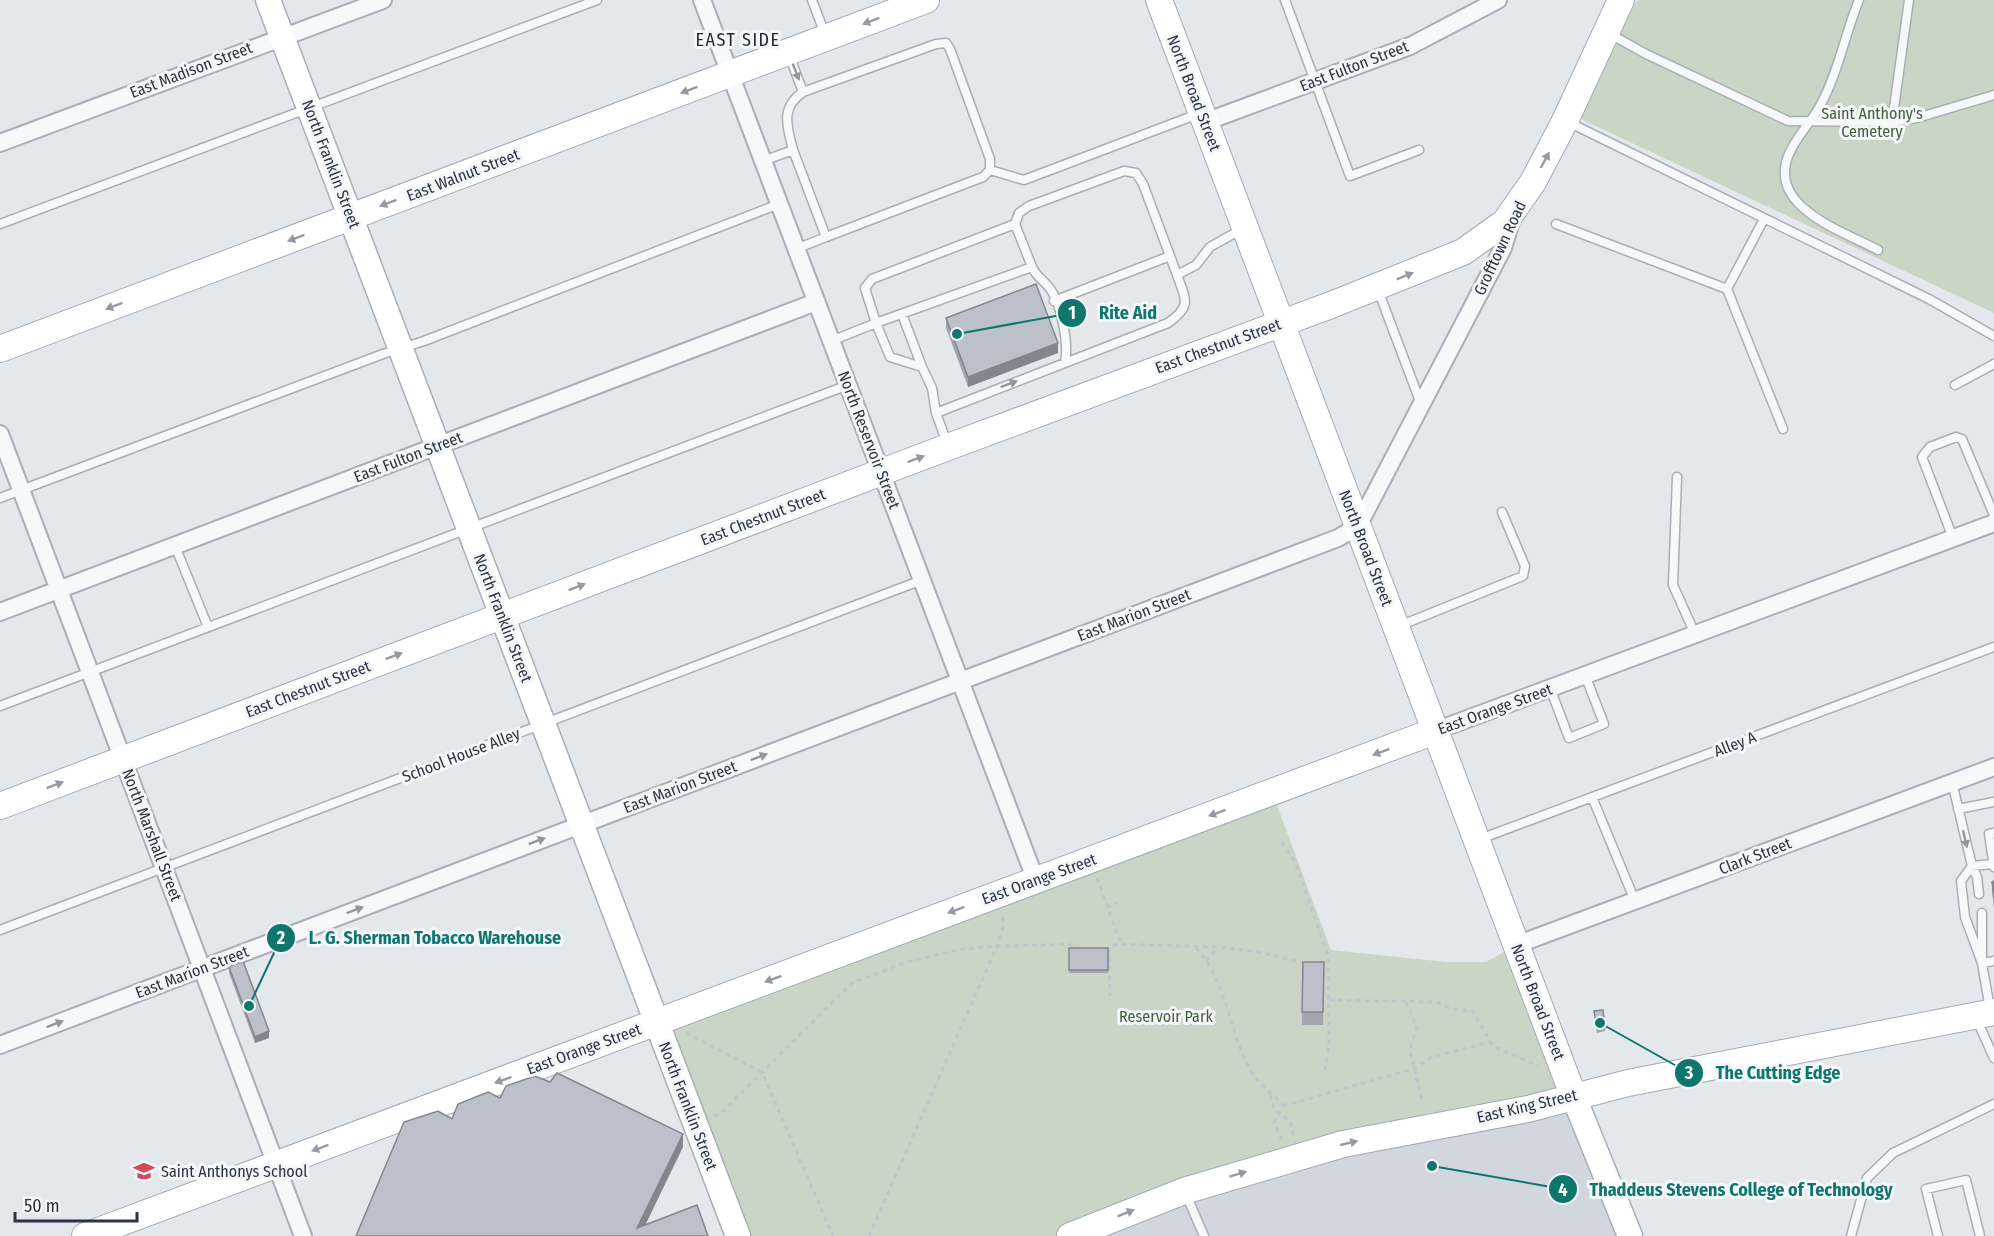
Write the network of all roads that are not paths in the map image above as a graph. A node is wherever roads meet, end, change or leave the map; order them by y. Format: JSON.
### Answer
{"nodes":[{"id":1,"x":268,"y":0,"type":"edge"},
{"id":2,"x":383,"y":0,"type":"edge"},
{"id":3,"x":597,"y":0,"type":"edge"},
{"id":4,"x":702,"y":0,"type":"edge"},
{"id":5,"x":812,"y":0,"type":"edge"},
{"id":6,"x":926,"y":0,"type":"edge"},
{"id":7,"x":1159,"y":0,"type":"edge"},
{"id":8,"x":1285,"y":0,"type":"edge"},
{"id":9,"x":1498,"y":0,"type":"edge"},
{"id":10,"x":1603,"y":0,"type":"edge"},
{"id":11,"x":1621,"y":0,"type":"edge"},
{"id":12,"x":1859,"y":0,"type":"edge"},
{"id":13,"x":1909,"y":0,"type":"edge"},
{"id":14,"x":1607,"y":32,"type":"junction"},
{"id":15,"x":282,"y":37,"type":"junction"},
{"id":16,"x":826,"y":38,"type":"junction"},
{"id":17,"x":788,"y":52,"type":"junction"},
{"id":18,"x":730,"y":74,"type":"junction"},
{"id":19,"x":1316,"y":81,"type":"junction"},
{"id":20,"x":803,"y":92,"type":"junction"},
{"id":21,"x":1994,"y":95,"type":"edge"},
{"id":22,"x":309,"y":108,"type":"junction"},
{"id":23,"x":1204,"y":117,"type":"junction"},
{"id":24,"x":1565,"y":121,"type":"junction"},
{"id":25,"x":1892,"y":122,"type":"junction"},
{"id":26,"x":1809,"y":123,"type":"junction"},
{"id":27,"x":0,"y":143,"type":"edge"},
{"id":28,"x":793,"y":150,"type":"junction"},
{"id":29,"x":1419,"y":150,"type":"dead end"},
{"id":30,"x":763,"y":161,"type":"junction"},
{"id":31,"x":990,"y":170,"type":"junction"},
{"id":32,"x":779,"y":204,"type":"junction"},
{"id":33,"x":1515,"y":210,"type":"junction"},
{"id":34,"x":351,"y":217,"type":"junction"},
{"id":35,"x":1764,"y":219,"type":"junction"},
{"id":36,"x":0,"y":224,"type":"edge"},
{"id":37,"x":1015,"y":224,"type":"junction"},
{"id":38,"x":1556,"y":224,"type":"dead end"},
{"id":39,"x":1245,"y":228,"type":"junction"},
{"id":40,"x":826,"y":237,"type":"junction"},
{"id":41,"x":796,"y":249,"type":"junction"},
{"id":42,"x":1878,"y":250,"type":"dead end"},
{"id":43,"x":1170,"y":256,"type":"junction"},
{"id":44,"x":1032,"y":267,"type":"junction"},
{"id":45,"x":1177,"y":275,"type":"junction"},
{"id":46,"x":1377,"y":287,"type":"junction"},
{"id":47,"x":1727,"y":289,"type":"junction"},
{"id":48,"x":1054,"y":301,"type":"junction"},
{"id":49,"x":816,"y":302,"type":"junction"},
{"id":50,"x":902,"y":314,"type":"junction"},
{"id":51,"x":876,"y":323,"type":"junction"},
{"id":52,"x":1281,"y":323,"type":"junction"},
{"id":53,"x":1994,"y":336,"type":"edge"},
{"id":54,"x":831,"y":341,"type":"junction"},
{"id":55,"x":400,"y":348,"type":"junction"},
{"id":56,"x":0,"y":349,"type":"edge"},
{"id":57,"x":1065,"y":363,"type":"junction"},
{"id":58,"x":1994,"y":364,"type":"edge"},
{"id":59,"x":922,"y":367,"type":"junction"},
{"id":60,"x":848,"y":386,"type":"junction"},
{"id":61,"x":1955,"y":386,"type":"dead end"},
{"id":62,"x":1421,"y":404,"type":"junction"},
{"id":63,"x":936,"y":413,"type":"junction"},
{"id":64,"x":1782,"y":429,"type":"dead end"},
{"id":65,"x":0,"y":434,"type":"edge"},
{"id":66,"x":438,"y":446,"type":"junction"},
{"id":67,"x":948,"y":447,"type":"junction"},
{"id":68,"x":881,"y":472,"type":"junction"},
{"id":69,"x":1677,"y":477,"type":"dead end"},
{"id":70,"x":21,"y":491,"type":"junction"},
{"id":71,"x":0,"y":498,"type":"edge"},
{"id":72,"x":1502,"y":512,"type":"dead end"},
{"id":73,"x":1994,"y":515,"type":"edge"},
{"id":74,"x":1994,"y":523,"type":"edge"},
{"id":75,"x":1358,"y":525,"type":"junction"},
{"id":76,"x":469,"y":529,"type":"junction"},
{"id":77,"x":1953,"y":538,"type":"junction"},
{"id":78,"x":175,"y":546,"type":"junction"},
{"id":79,"x":922,"y":580,"type":"junction"},
{"id":80,"x":59,"y":590,"type":"junction"},
{"id":81,"x":0,"y":612,"type":"edge"},
{"id":82,"x":502,"y":616,"type":"junction"},
{"id":83,"x":208,"y":627,"type":"junction"},
{"id":84,"x":1396,"y":627,"type":"junction"},
{"id":85,"x":1695,"y":634,"type":"junction"},
{"id":86,"x":1994,"y":647,"type":"edge"},
{"id":87,"x":90,"y":672,"type":"junction"},
{"id":88,"x":1585,"y":675,"type":"junction"},
{"id":89,"x":960,"y":681,"type":"junction"},
{"id":90,"x":1550,"y":688,"type":"junction"},
{"id":91,"x":0,"y":706,"type":"edge"},
{"id":92,"x":543,"y":724,"type":"junction"},
{"id":93,"x":1435,"y":731,"type":"junction"},
{"id":94,"x":123,"y":759,"type":"junction"},
{"id":95,"x":1994,"y":767,"type":"edge"},
{"id":96,"x":1952,"y":782,"type":"junction"},
{"id":97,"x":1592,"y":797,"type":"junction"},
{"id":98,"x":1994,"y":802,"type":"edge"},
{"id":99,"x":0,"y":806,"type":"edge"},
{"id":100,"x":1958,"y":809,"type":"junction"},
{"id":101,"x":581,"y":825,"type":"junction"},
{"id":102,"x":1994,"y":833,"type":"edge"},
{"id":103,"x":1477,"y":841,"type":"junction"},
{"id":104,"x":1972,"y":866,"type":"junction"},
{"id":105,"x":1994,"y":866,"type":"edge"},
{"id":106,"x":164,"y":868,"type":"junction"},
{"id":107,"x":1036,"y":881,"type":"junction"},
{"id":108,"x":1979,"y":894,"type":"dead end"},
{"id":109,"x":1635,"y":901,"type":"junction"},
{"id":110,"x":1982,"y":913,"type":"dead end"},
{"id":111,"x":0,"y":930,"type":"edge"},
{"id":112,"x":1516,"y":945,"type":"junction"},
{"id":113,"x":1994,"y":961,"type":"edge"},
{"id":114,"x":1982,"y":963,"type":"junction"},
{"id":115,"x":202,"y":968,"type":"junction"},
{"id":116,"x":1986,"y":1013,"type":"edge"},
{"id":117,"x":656,"y":1023,"type":"junction"},
{"id":118,"x":0,"y":1045,"type":"edge"},
{"id":119,"x":1994,"y":1058,"type":"edge"},
{"id":120,"x":1573,"y":1095,"type":"junction"},
{"id":121,"x":1994,"y":1104,"type":"edge"},
{"id":122,"x":276,"y":1164,"type":"junction"},
{"id":123,"x":1184,"y":1191,"type":"junction"},
{"id":124,"x":85,"y":1236,"type":"edge"},
{"id":125,"x":303,"y":1236,"type":"edge"},
{"id":126,"x":738,"y":1236,"type":"edge"},
{"id":127,"x":1070,"y":1236,"type":"edge"},
{"id":128,"x":1204,"y":1236,"type":"edge"},
{"id":129,"x":1630,"y":1236,"type":"edge"},
{"id":130,"x":1851,"y":1236,"type":"edge"},
{"id":131,"x":1938,"y":1236,"type":"edge"},
{"id":132,"x":1980,"y":1236,"type":"edge"}],
"edges":[{"from":1,"to":15,"type":"main road","name":"North Franklin Street"},
{"from":2,"to":15,"type":"street","name":"East Madison Street"},
{"from":3,"to":22,"type":"lane"},
{"from":4,"to":18,"type":"street","name":"North Reservoir Street"},
{"from":5,"to":16,"type":"lane"},
{"from":6,"to":16,"type":"main road","name":"East Walnut Street","one_way":true},
{"from":7,"to":23,"type":"main road","name":"North Broad Street"},
{"from":8,"to":19,"type":"lane"},
{"from":9,"to":19,"type":"street","name":"East Fulton Street"},
{"from":10,"to":14,"type":"street"},
{"from":11,"to":14,"type":"main road","name":"Grofftown Road"},
{"from":12,"to":26,"type":"lane"},
{"from":13,"to":25,"type":"lane"},
{"from":14,"to":24,"type":"main road","name":"Grofftown Road"},
{"from":14,"to":26,"type":"lane"},
{"from":15,"to":22,"type":"main road","name":"North Franklin Street"},
{"from":15,"to":27,"type":"street","name":"East Madison Street"},
{"from":16,"to":17,"type":"main road","name":"East Walnut Street"},
{"from":17,"to":18,"type":"main road","name":"East Walnut Street"},
{"from":17,"to":20,"type":"lane","one_way":true},
{"from":18,"to":30,"type":"street","name":"North Reservoir Street"},
{"from":18,"to":34,"type":"main road","name":"East Walnut Street","one_way":true},
{"from":19,"to":23,"type":"street","name":"East Fulton Street"},
{"from":19,"to":29,"type":"lane"},
{"from":20,"to":28,"type":"lane"},
{"from":20,"to":31,"type":"lane"},
{"from":21,"to":25,"type":"lane"},
{"from":22,"to":34,"type":"main road","name":"North Franklin Street"},
{"from":22,"to":36,"type":"lane"},
{"from":23,"to":31,"type":"lane"},
{"from":23,"to":39,"type":"main road","name":"North Broad Street"},
{"from":33,"to":24,"type":"main road","name":"Grofftown Road","one_way":true},
{"from":24,"to":35,"type":"lane"},
{"from":25,"to":26,"type":"lane"},
{"from":26,"to":42,"type":"lane"},
{"from":28,"to":30,"type":"lane"},
{"from":28,"to":40,"type":"lane"},
{"from":30,"to":32,"type":"street","name":"North Reservoir Street"},
{"from":31,"to":40,"type":"lane"},
{"from":32,"to":41,"type":"street","name":"North Reservoir Street"},
{"from":32,"to":55,"type":"lane"},
{"from":46,"to":33,"type":"main road","name":"East Chestnut Street","one_way":true},
{"from":33,"to":62,"type":"street","name":"Grofftown Road"},
{"from":34,"to":55,"type":"main road","name":"North Franklin Street"},
{"from":34,"to":56,"type":"main road","name":"East Walnut Street","one_way":true},
{"from":35,"to":47,"type":"lane"},
{"from":35,"to":53,"type":"lane"},
{"from":37,"to":43,"type":"lane"},
{"from":37,"to":44,"type":"lane"},
{"from":37,"to":51,"type":"lane"},
{"from":38,"to":47,"type":"lane"},
{"from":39,"to":45,"type":"lane"},
{"from":39,"to":52,"type":"main road","name":"North Broad Street"},
{"from":40,"to":41,"type":"lane"},
{"from":41,"to":49,"type":"street","name":"North Reservoir Street"},
{"from":43,"to":45,"type":"lane"},
{"from":43,"to":48,"type":"lane"},
{"from":44,"to":48,"type":"lane"},
{"from":44,"to":50,"type":"lane"},
{"from":45,"to":57,"type":"lane"},
{"from":46,"to":52,"type":"main road","name":"East Chestnut Street"},
{"from":46,"to":62,"type":"lane"},
{"from":47,"to":64,"type":"lane"},
{"from":48,"to":57,"type":"lane"},
{"from":49,"to":54,"type":"street","name":"North Reservoir Street"},
{"from":49,"to":66,"type":"street","name":"East Fulton Street"},
{"from":50,"to":51,"type":"lane"},
{"from":50,"to":59,"type":"lane"},
{"from":51,"to":54,"type":"lane"},
{"from":51,"to":59,"type":"lane"},
{"from":52,"to":67,"type":"main road","name":"East Chestnut Street"},
{"from":52,"to":75,"type":"main road","name":"North Broad Street"},
{"from":54,"to":60,"type":"street","name":"North Reservoir Street"},
{"from":55,"to":66,"type":"main road","name":"North Franklin Street"},
{"from":55,"to":70,"type":"lane"},
{"from":63,"to":57,"type":"lane","one_way":true},
{"from":58,"to":61,"type":"lane"},
{"from":59,"to":63,"type":"lane"},
{"from":60,"to":68,"type":"street","name":"North Reservoir Street"},
{"from":60,"to":76,"type":"lane"},
{"from":62,"to":75,"type":"street","name":"Grofftown Road"},
{"from":63,"to":67,"type":"lane"},
{"from":65,"to":70,"type":"street","name":"North Marshall Street"},
{"from":66,"to":76,"type":"main road","name":"North Franklin Street"},
{"from":66,"to":78,"type":"street","name":"East Fulton Street"},
{"from":68,"to":67,"type":"main road","name":"East Chestnut Street","one_way":true},
{"from":68,"to":79,"type":"street","name":"North Reservoir Street"},
{"from":82,"to":68,"type":"main road","name":"East Chestnut Street","one_way":true},
{"from":69,"to":85,"type":"lane"},
{"from":70,"to":71,"type":"lane"},
{"from":70,"to":80,"type":"street","name":"North Marshall Street"},
{"from":72,"to":84,"type":"lane"},
{"from":73,"to":77,"type":"lane"},
{"from":74,"to":77,"type":"street","name":"East Orange Street"},
{"from":75,"to":84,"type":"main road","name":"North Broad Street"},
{"from":75,"to":89,"type":"street","name":"East Marion Street"},
{"from":76,"to":82,"type":"main road","name":"North Franklin Street"},
{"from":76,"to":83,"type":"lane"},
{"from":77,"to":85,"type":"street","name":"East Orange Street"},
{"from":78,"to":80,"type":"street","name":"East Fulton Street"},
{"from":78,"to":83,"type":"lane"},
{"from":79,"to":89,"type":"street","name":"North Reservoir Street"},
{"from":79,"to":92,"type":"lane","name":"School House Alley"},
{"from":80,"to":81,"type":"street","name":"East Fulton Street"},
{"from":80,"to":87,"type":"street","name":"North Marshall Street"},
{"from":82,"to":92,"type":"main road","name":"North Franklin Street"},
{"from":94,"to":82,"type":"main road","name":"East Chestnut Street","one_way":true},
{"from":83,"to":87,"type":"lane"},
{"from":84,"to":93,"type":"main road","name":"North Broad Street"},
{"from":85,"to":88,"type":"street","name":"East Orange Street"},
{"from":86,"to":97,"type":"lane","name":"Alley A"},
{"from":87,"to":91,"type":"lane"},
{"from":87,"to":94,"type":"street","name":"North Marshall Street"},
{"from":88,"to":90,"type":"street","name":"East Orange Street"},
{"from":88,"to":90,"type":"lane"},
{"from":101,"to":89,"type":"street","name":"East Marion Street","one_way":true},
{"from":89,"to":107,"type":"street","name":"North Reservoir Street"},
{"from":90,"to":93,"type":"street","name":"East Orange Street"},
{"from":92,"to":101,"type":"main road","name":"North Franklin Street"},
{"from":92,"to":106,"type":"lane","name":"School House Alley"},
{"from":93,"to":103,"type":"main road","name":"North Broad Street"},
{"from":93,"to":107,"type":"main road","name":"East Orange Street","one_way":true},
{"from":99,"to":94,"type":"main road","name":"East Chestnut Street","one_way":true},
{"from":94,"to":106,"type":"street","name":"North Marshall Street"},
{"from":95,"to":96,"type":"street","name":"Clark Street"},
{"from":96,"to":100,"type":"lane"},
{"from":96,"to":109,"type":"street","name":"Clark Street"},
{"from":97,"to":103,"type":"lane","name":"Alley A"},
{"from":97,"to":109,"type":"lane"},
{"from":98,"to":100,"type":"lane"},
{"from":100,"to":104,"type":"lane","one_way":true},
{"from":115,"to":101,"type":"street","name":"East Marion Street","one_way":true},
{"from":101,"to":117,"type":"main road","name":"North Franklin Street"},
{"from":102,"to":105,"type":"lane"},
{"from":103,"to":112,"type":"main road","name":"North Broad Street"},
{"from":104,"to":105,"type":"lane"},
{"from":104,"to":108,"type":"lane"},
{"from":104,"to":114,"type":"lane"},
{"from":106,"to":111,"type":"lane","name":"School House Alley"},
{"from":106,"to":115,"type":"street","name":"North Marshall Street"},
{"from":107,"to":117,"type":"main road","name":"East Orange Street","one_way":true},
{"from":109,"to":112,"type":"street","name":"Clark Street"},
{"from":110,"to":114,"type":"lane"},
{"from":112,"to":120,"type":"main road","name":"North Broad Street"},
{"from":113,"to":114,"type":"lane"},
{"from":114,"to":116,"type":"lane"},
{"from":118,"to":115,"type":"street","name":"East Marion Street","one_way":true},
{"from":115,"to":122,"type":"street","name":"North Marshall Street"},
{"from":116,"to":119,"type":"lane"},
{"from":116,"to":120,"type":"main road","name":"East King Street"},
{"from":117,"to":122,"type":"main road","name":"East Orange Street","one_way":true},
{"from":117,"to":126,"type":"main road","name":"North Franklin Street"},
{"from":123,"to":120,"type":"main road","name":"East King Street","one_way":true},
{"from":120,"to":129,"type":"main road"},
{"from":121,"to":130,"type":"lane"},
{"from":122,"to":124,"type":"main road","name":"East Orange Street"},
{"from":122,"to":125,"type":"street","name":"North Marshall Street"},
{"from":127,"to":123,"type":"main road","name":"East King Street","one_way":true},
{"from":123,"to":128,"type":"lane"},
{"from":131,"to":132,"type":"lane"}]}
